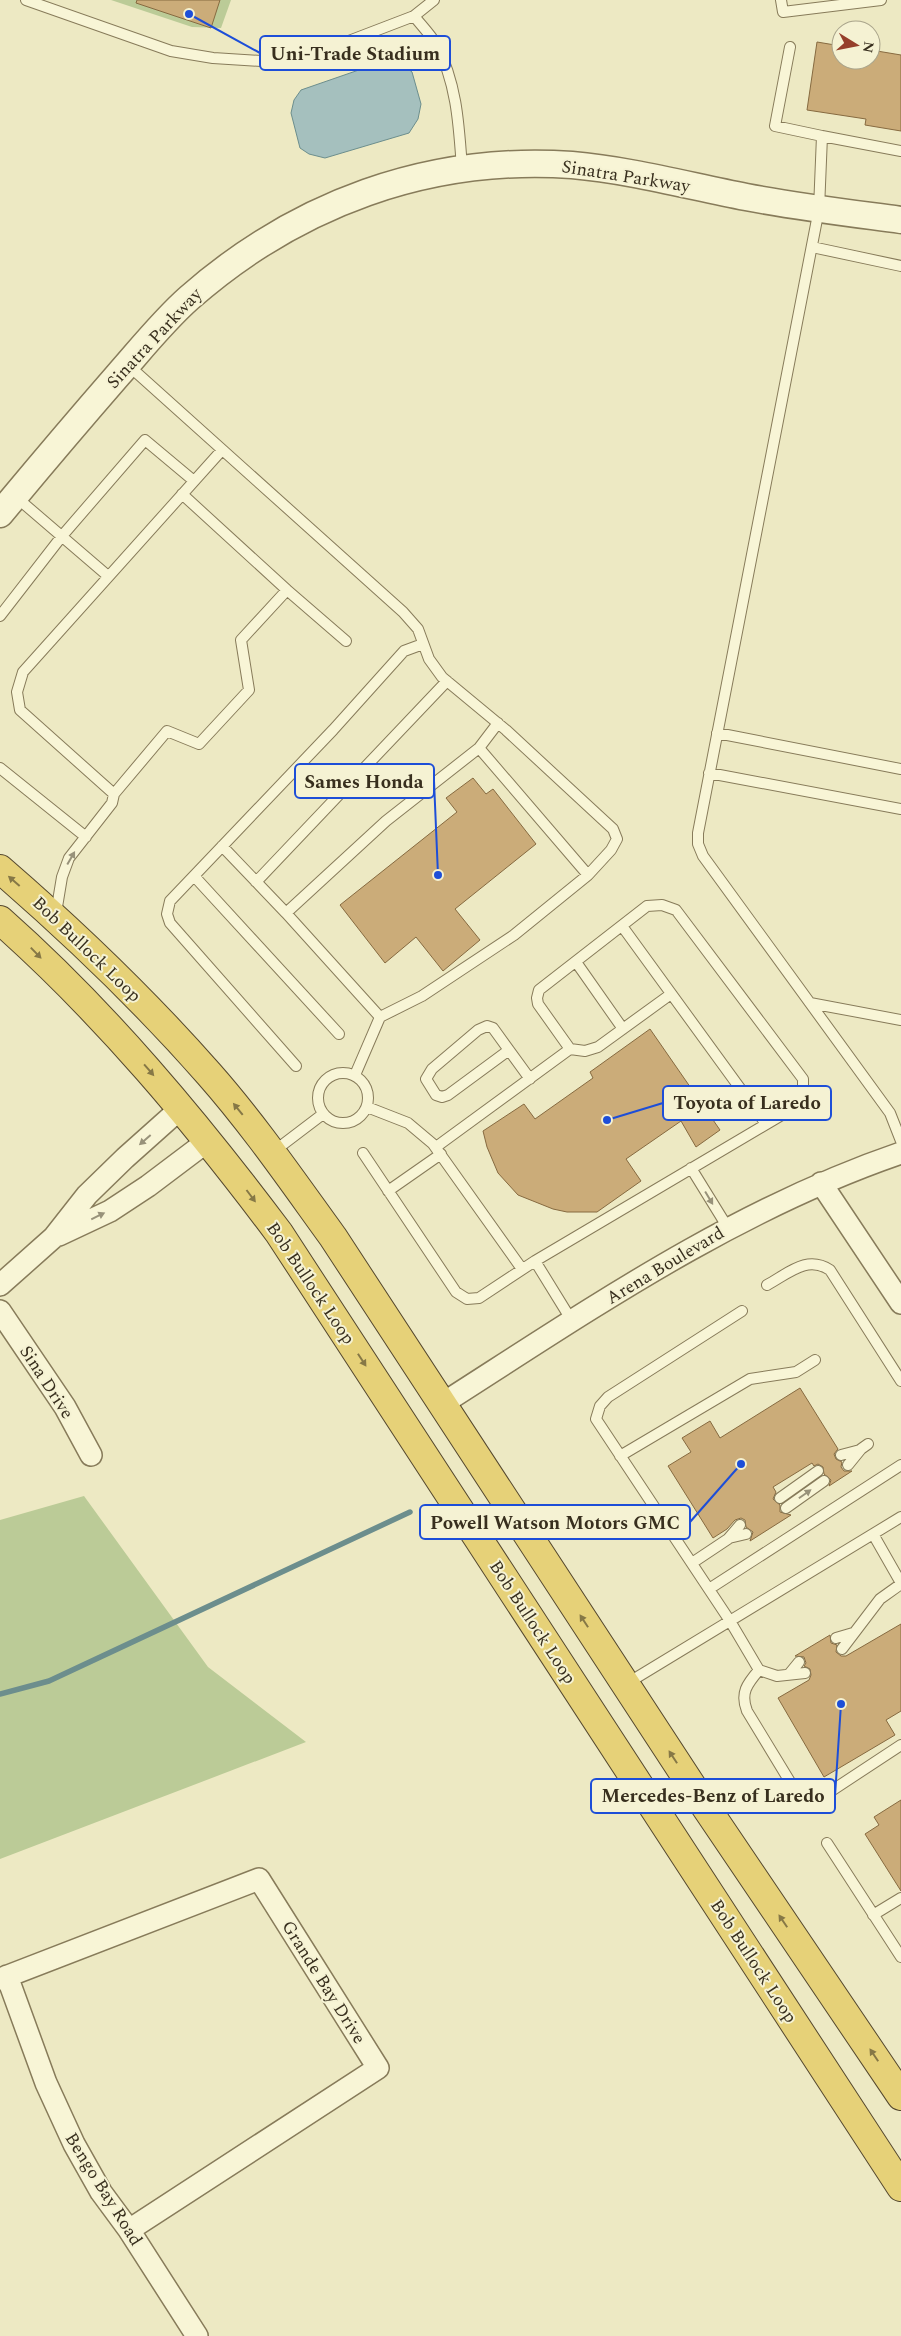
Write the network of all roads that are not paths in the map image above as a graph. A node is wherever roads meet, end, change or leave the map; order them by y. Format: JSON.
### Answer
{"nodes":[{"id":1,"x":26,"y":0,"type":"edge"},
{"id":2,"x":434,"y":0,"type":"edge"},
{"id":3,"x":781,"y":0,"type":"edge"},
{"id":4,"x":881,"y":0,"type":"edge"},
{"id":5,"x":414,"y":16,"type":"junction"},
{"id":6,"x":790,"y":47,"type":"dead end"},
{"id":7,"x":822,"y":136,"type":"junction"},
{"id":8,"x":901,"y":151,"type":"edge"},
{"id":9,"x":462,"y":169,"type":"junction"},
{"id":10,"x":819,"y":209,"type":"junction"},
{"id":11,"x":901,"y":220,"type":"edge"},
{"id":12,"x":812,"y":247,"type":"junction"},
{"id":13,"x":901,"y":266,"type":"edge"},
{"id":14,"x":127,"y":364,"type":"junction"},
{"id":15,"x":222,"y":450,"type":"junction"},
{"id":16,"x":194,"y":481,"type":"junction"},
{"id":17,"x":182,"y":494,"type":"junction"},
{"id":18,"x":7,"y":505,"type":"edge"},
{"id":19,"x":62,"y":536,"type":"junction"},
{"id":20,"x":108,"y":576,"type":"junction"},
{"id":21,"x":287,"y":590,"type":"junction"},
{"id":22,"x":0,"y":616,"type":"edge"},
{"id":23,"x":346,"y":641,"type":"dead end"},
{"id":24,"x":423,"y":644,"type":"junction"},
{"id":25,"x":447,"y":681,"type":"junction"},
{"id":26,"x":498,"y":723,"type":"junction"},
{"id":27,"x":717,"y":733,"type":"junction"},
{"id":28,"x":479,"y":748,"type":"junction"},
{"id":29,"x":0,"y":768,"type":"edge"},
{"id":30,"x":901,"y":769,"type":"edge"},
{"id":31,"x":709,"y":773,"type":"junction"},
{"id":32,"x":114,"y":794,"type":"junction"},
{"id":33,"x":901,"y":810,"type":"edge"},
{"id":34,"x":86,"y":837,"type":"junction"},
{"id":35,"x":222,"y":846,"type":"junction"},
{"id":36,"x":0,"y":869,"type":"edge"},
{"id":37,"x":588,"y":875,"type":"junction"},
{"id":38,"x":194,"y":876,"type":"junction"},
{"id":39,"x":256,"y":882,"type":"junction"},
{"id":40,"x":286,"y":913,"type":"junction"},
{"id":41,"x":55,"y":916,"type":"junction"},
{"id":42,"x":0,"y":920,"type":"edge"},
{"id":43,"x":622,"y":926,"type":"junction"},
{"id":44,"x":576,"y":962,"type":"junction"},
{"id":45,"x":671,"y":994,"type":"junction"},
{"id":46,"x":810,"y":1003,"type":"junction"},
{"id":47,"x":380,"y":1017,"type":"junction"},
{"id":48,"x":901,"y":1020,"type":"edge"},
{"id":49,"x":622,"y":1029,"type":"junction"},
{"id":50,"x":339,"y":1034,"type":"dead end"},
{"id":51,"x":570,"y":1049,"type":"junction"},
{"id":52,"x":509,"y":1050,"type":"junction"},
{"id":53,"x":296,"y":1066,"type":"dead end"},
{"id":54,"x":355,"y":1075,"type":"junction"},
{"id":55,"x":530,"y":1079,"type":"junction"},
{"id":56,"x":367,"y":1107,"type":"junction"},
{"id":57,"x":181,"y":1108,"type":"junction"},
{"id":58,"x":323,"y":1114,"type":"junction"},
{"id":59,"x":766,"y":1124,"type":"junction"},
{"id":60,"x":209,"y":1140,"type":"junction"},
{"id":61,"x":901,"y":1140,"type":"edge"},
{"id":62,"x":438,"y":1151,"type":"junction"},
{"id":63,"x":272,"y":1153,"type":"junction"},
{"id":64,"x":363,"y":1153,"type":"dead end"},
{"id":65,"x":901,"y":1153,"type":"edge"},
{"id":66,"x":691,"y":1168,"type":"junction"},
{"id":67,"x":821,"y":1183,"type":"junction"},
{"id":68,"x":388,"y":1190,"type":"junction"},
{"id":69,"x":728,"y":1228,"type":"junction"},
{"id":70,"x":54,"y":1237,"type":"junction"},
{"id":71,"x":535,"y":1261,"type":"junction"},
{"id":72,"x":522,"y":1269,"type":"junction"},
{"id":73,"x":767,"y":1285,"type":"dead end"},
{"id":74,"x":0,"y":1286,"type":"edge"},
{"id":75,"x":901,"y":1303,"type":"edge"},
{"id":76,"x":0,"y":1311,"type":"edge"},
{"id":77,"x":742,"y":1311,"type":"dead end"},
{"id":78,"x":572,"y":1321,"type":"junction"},
{"id":79,"x":815,"y":1360,"type":"dead end"},
{"id":80,"x":901,"y":1381,"type":"edge"},
{"id":81,"x":442,"y":1404,"type":"junction"},
{"id":82,"x":91,"y":1455,"type":"dead end"},
{"id":83,"x":841,"y":1455,"type":"dead end"},
{"id":84,"x":620,"y":1456,"type":"junction"},
{"id":85,"x":901,"y":1464,"type":"edge"},
{"id":86,"x":848,"y":1465,"type":"dead end"},
{"id":87,"x":818,"y":1471,"type":"dead end"},
{"id":88,"x":824,"y":1481,"type":"dead end"},
{"id":89,"x":780,"y":1498,"type":"dead end"},
{"id":90,"x":786,"y":1508,"type":"dead end"},
{"id":91,"x":901,"y":1517,"type":"edge"},
{"id":92,"x":743,"y":1530,"type":"dead end"},
{"id":93,"x":873,"y":1534,"type":"junction"},
{"id":94,"x":692,"y":1563,"type":"junction"},
{"id":95,"x":900,"y":1578,"type":"edge"},
{"id":96,"x":709,"y":1590,"type":"junction"},
{"id":97,"x":730,"y":1621,"type":"junction"},
{"id":98,"x":854,"y":1632,"type":"junction"},
{"id":99,"x":836,"y":1638,"type":"dead end"},
{"id":100,"x":842,"y":1649,"type":"dead end"},
{"id":101,"x":798,"y":1662,"type":"dead end"},
{"id":102,"x":759,"y":1670,"type":"junction"},
{"id":103,"x":790,"y":1673,"type":"junction"},
{"id":104,"x":805,"y":1673,"type":"dead end"},
{"id":105,"x":625,"y":1684,"type":"junction"},
{"id":106,"x":901,"y":1746,"type":"edge"},
{"id":107,"x":827,"y":1842,"type":"dead end"},
{"id":108,"x":901,"y":1898,"type":"edge"},
{"id":109,"x":873,"y":1915,"type":"junction"},
{"id":110,"x":901,"y":1957,"type":"edge"},
{"id":111,"x":3,"y":1977,"type":"edge"},
{"id":112,"x":900,"y":2091,"type":"edge"},
{"id":113,"x":901,"y":2186,"type":"edge"},
{"id":114,"x":128,"y":2230,"type":"junction"},
{"id":115,"x":197,"y":2336,"type":"edge"}],
"edges":[{"from":1,"to":5,"type":"lane"},
{"from":2,"to":5,"type":"lane"},
{"from":3,"to":4,"type":"lane"},
{"from":5,"to":9,"type":"lane"},
{"from":6,"to":7,"type":"lane"},
{"from":7,"to":8,"type":"lane"},
{"from":7,"to":10,"type":"lane"},
{"from":9,"to":10,"type":"street","name":"Sinatra Parkway"},
{"from":9,"to":14,"type":"street","name":"Sinatra Parkway"},
{"from":10,"to":11,"type":"street","name":"Sinatra Parkway"},
{"from":10,"to":12,"type":"lane"},
{"from":12,"to":13,"type":"lane"},
{"from":12,"to":27,"type":"lane"},
{"from":14,"to":15,"type":"lane"},
{"from":14,"to":18,"type":"street","name":"Sinatra Parkway"},
{"from":15,"to":16,"type":"lane"},
{"from":15,"to":24,"type":"lane"},
{"from":16,"to":17,"type":"lane"},
{"from":16,"to":19,"type":"lane"},
{"from":17,"to":20,"type":"lane"},
{"from":17,"to":21,"type":"lane"},
{"from":18,"to":19,"type":"lane"},
{"from":19,"to":20,"type":"lane"},
{"from":19,"to":22,"type":"lane"},
{"from":20,"to":32,"type":"lane"},
{"from":21,"to":23,"type":"lane"},
{"from":21,"to":32,"type":"lane"},
{"from":24,"to":25,"type":"lane"},
{"from":24,"to":35,"type":"lane"},
{"from":25,"to":26,"type":"lane"},
{"from":25,"to":39,"type":"lane"},
{"from":26,"to":28,"type":"lane"},
{"from":26,"to":37,"type":"lane"},
{"from":27,"to":30,"type":"lane"},
{"from":27,"to":31,"type":"lane"},
{"from":28,"to":37,"type":"lane"},
{"from":28,"to":40,"type":"lane"},
{"from":29,"to":34,"type":"lane"},
{"from":31,"to":33,"type":"lane"},
{"from":31,"to":46,"type":"lane"},
{"from":32,"to":34,"type":"lane"},
{"from":41,"to":34,"type":"lane","one_way":true},
{"from":35,"to":38,"type":"lane"},
{"from":35,"to":39,"type":"lane"},
{"from":41,"to":36,"type":"highway","name":"Bob Bullock Loop","one_way":true},
{"from":37,"to":47,"type":"lane"},
{"from":38,"to":50,"type":"lane"},
{"from":38,"to":53,"type":"lane"},
{"from":39,"to":40,"type":"lane"},
{"from":40,"to":47,"type":"lane"},
{"from":63,"to":41,"type":"highway","name":"Bob Bullock Loop","one_way":true},
{"from":42,"to":57,"type":"highway","name":"Bob Bullock Loop","one_way":true},
{"from":43,"to":44,"type":"lane"},
{"from":43,"to":45,"type":"lane"},
{"from":43,"to":59,"type":"lane"},
{"from":44,"to":49,"type":"lane"},
{"from":44,"to":51,"type":"lane"},
{"from":45,"to":49,"type":"lane"},
{"from":45,"to":59,"type":"lane"},
{"from":46,"to":48,"type":"lane"},
{"from":46,"to":61,"type":"lane"},
{"from":47,"to":54,"type":"lane"},
{"from":49,"to":51,"type":"lane"},
{"from":51,"to":55,"type":"lane"},
{"from":52,"to":52,"type":"lane"},
{"from":52,"to":55,"type":"lane"},
{"from":54,"to":56,"type":"lane"},
{"from":54,"to":58,"type":"lane"},
{"from":55,"to":62,"type":"lane"},
{"from":56,"to":58,"type":"lane"},
{"from":56,"to":62,"type":"lane"},
{"from":57,"to":60,"type":"highway","name":"Bob Bullock Loop"},
{"from":57,"to":70,"type":"street","one_way":true},
{"from":58,"to":63,"type":"lane"},
{"from":59,"to":66,"type":"lane"},
{"from":70,"to":60,"type":"street","one_way":true},
{"from":60,"to":113,"type":"highway","name":"Bob Bullock Loop","one_way":true},
{"from":62,"to":68,"type":"lane"},
{"from":62,"to":72,"type":"lane"},
{"from":63,"to":81,"type":"highway","name":"Bob Bullock Loop"},
{"from":64,"to":68,"type":"lane"},
{"from":65,"to":67,"type":"street","name":"Arena Boulevard"},
{"from":66,"to":69,"type":"lane","one_way":true},
{"from":66,"to":71,"type":"lane"},
{"from":67,"to":69,"type":"street","name":"Arena Boulevard"},
{"from":67,"to":75,"type":"street"},
{"from":68,"to":72,"type":"lane"},
{"from":69,"to":78,"type":"street","name":"Arena Boulevard"},
{"from":70,"to":74,"type":"street"},
{"from":71,"to":72,"type":"lane"},
{"from":71,"to":78,"type":"lane"},
{"from":73,"to":80,"type":"lane"},
{"from":76,"to":82,"type":"street","name":"Sina Drive"},
{"from":77,"to":84,"type":"lane"},
{"from":78,"to":81,"type":"street","name":"Arena Boulevard"},
{"from":79,"to":84,"type":"lane"},
{"from":105,"to":81,"type":"highway","name":"Bob Bullock Loop","one_way":true},
{"from":83,"to":86,"type":"lane"},
{"from":84,"to":94,"type":"lane"},
{"from":85,"to":96,"type":"lane"},
{"from":87,"to":89,"type":"lane"},
{"from":90,"to":88,"type":"lane","one_way":true},
{"from":91,"to":93,"type":"lane"},
{"from":92,"to":94,"type":"lane"},
{"from":93,"to":95,"type":"lane"},
{"from":93,"to":97,"type":"lane"},
{"from":94,"to":96,"type":"lane"},
{"from":95,"to":98,"type":"lane"},
{"from":96,"to":97,"type":"lane"},
{"from":97,"to":102,"type":"lane"},
{"from":97,"to":105,"type":"lane"},
{"from":98,"to":99,"type":"lane"},
{"from":98,"to":100,"type":"lane"},
{"from":101,"to":103,"type":"lane"},
{"from":102,"to":103,"type":"lane"},
{"from":102,"to":106,"type":"lane"},
{"from":103,"to":104,"type":"lane"},
{"from":112,"to":105,"type":"highway","name":"Bob Bullock Loop","one_way":true},
{"from":107,"to":109,"type":"lane"},
{"from":108,"to":109,"type":"lane"},
{"from":109,"to":110,"type":"lane"},
{"from":111,"to":114,"type":"street","name":"Bengo Bay Road"},
{"from":111,"to":114,"type":"street","name":"Grande Bay Drive"},
{"from":114,"to":115,"type":"street","name":"Bengo Bay Road"}]}
